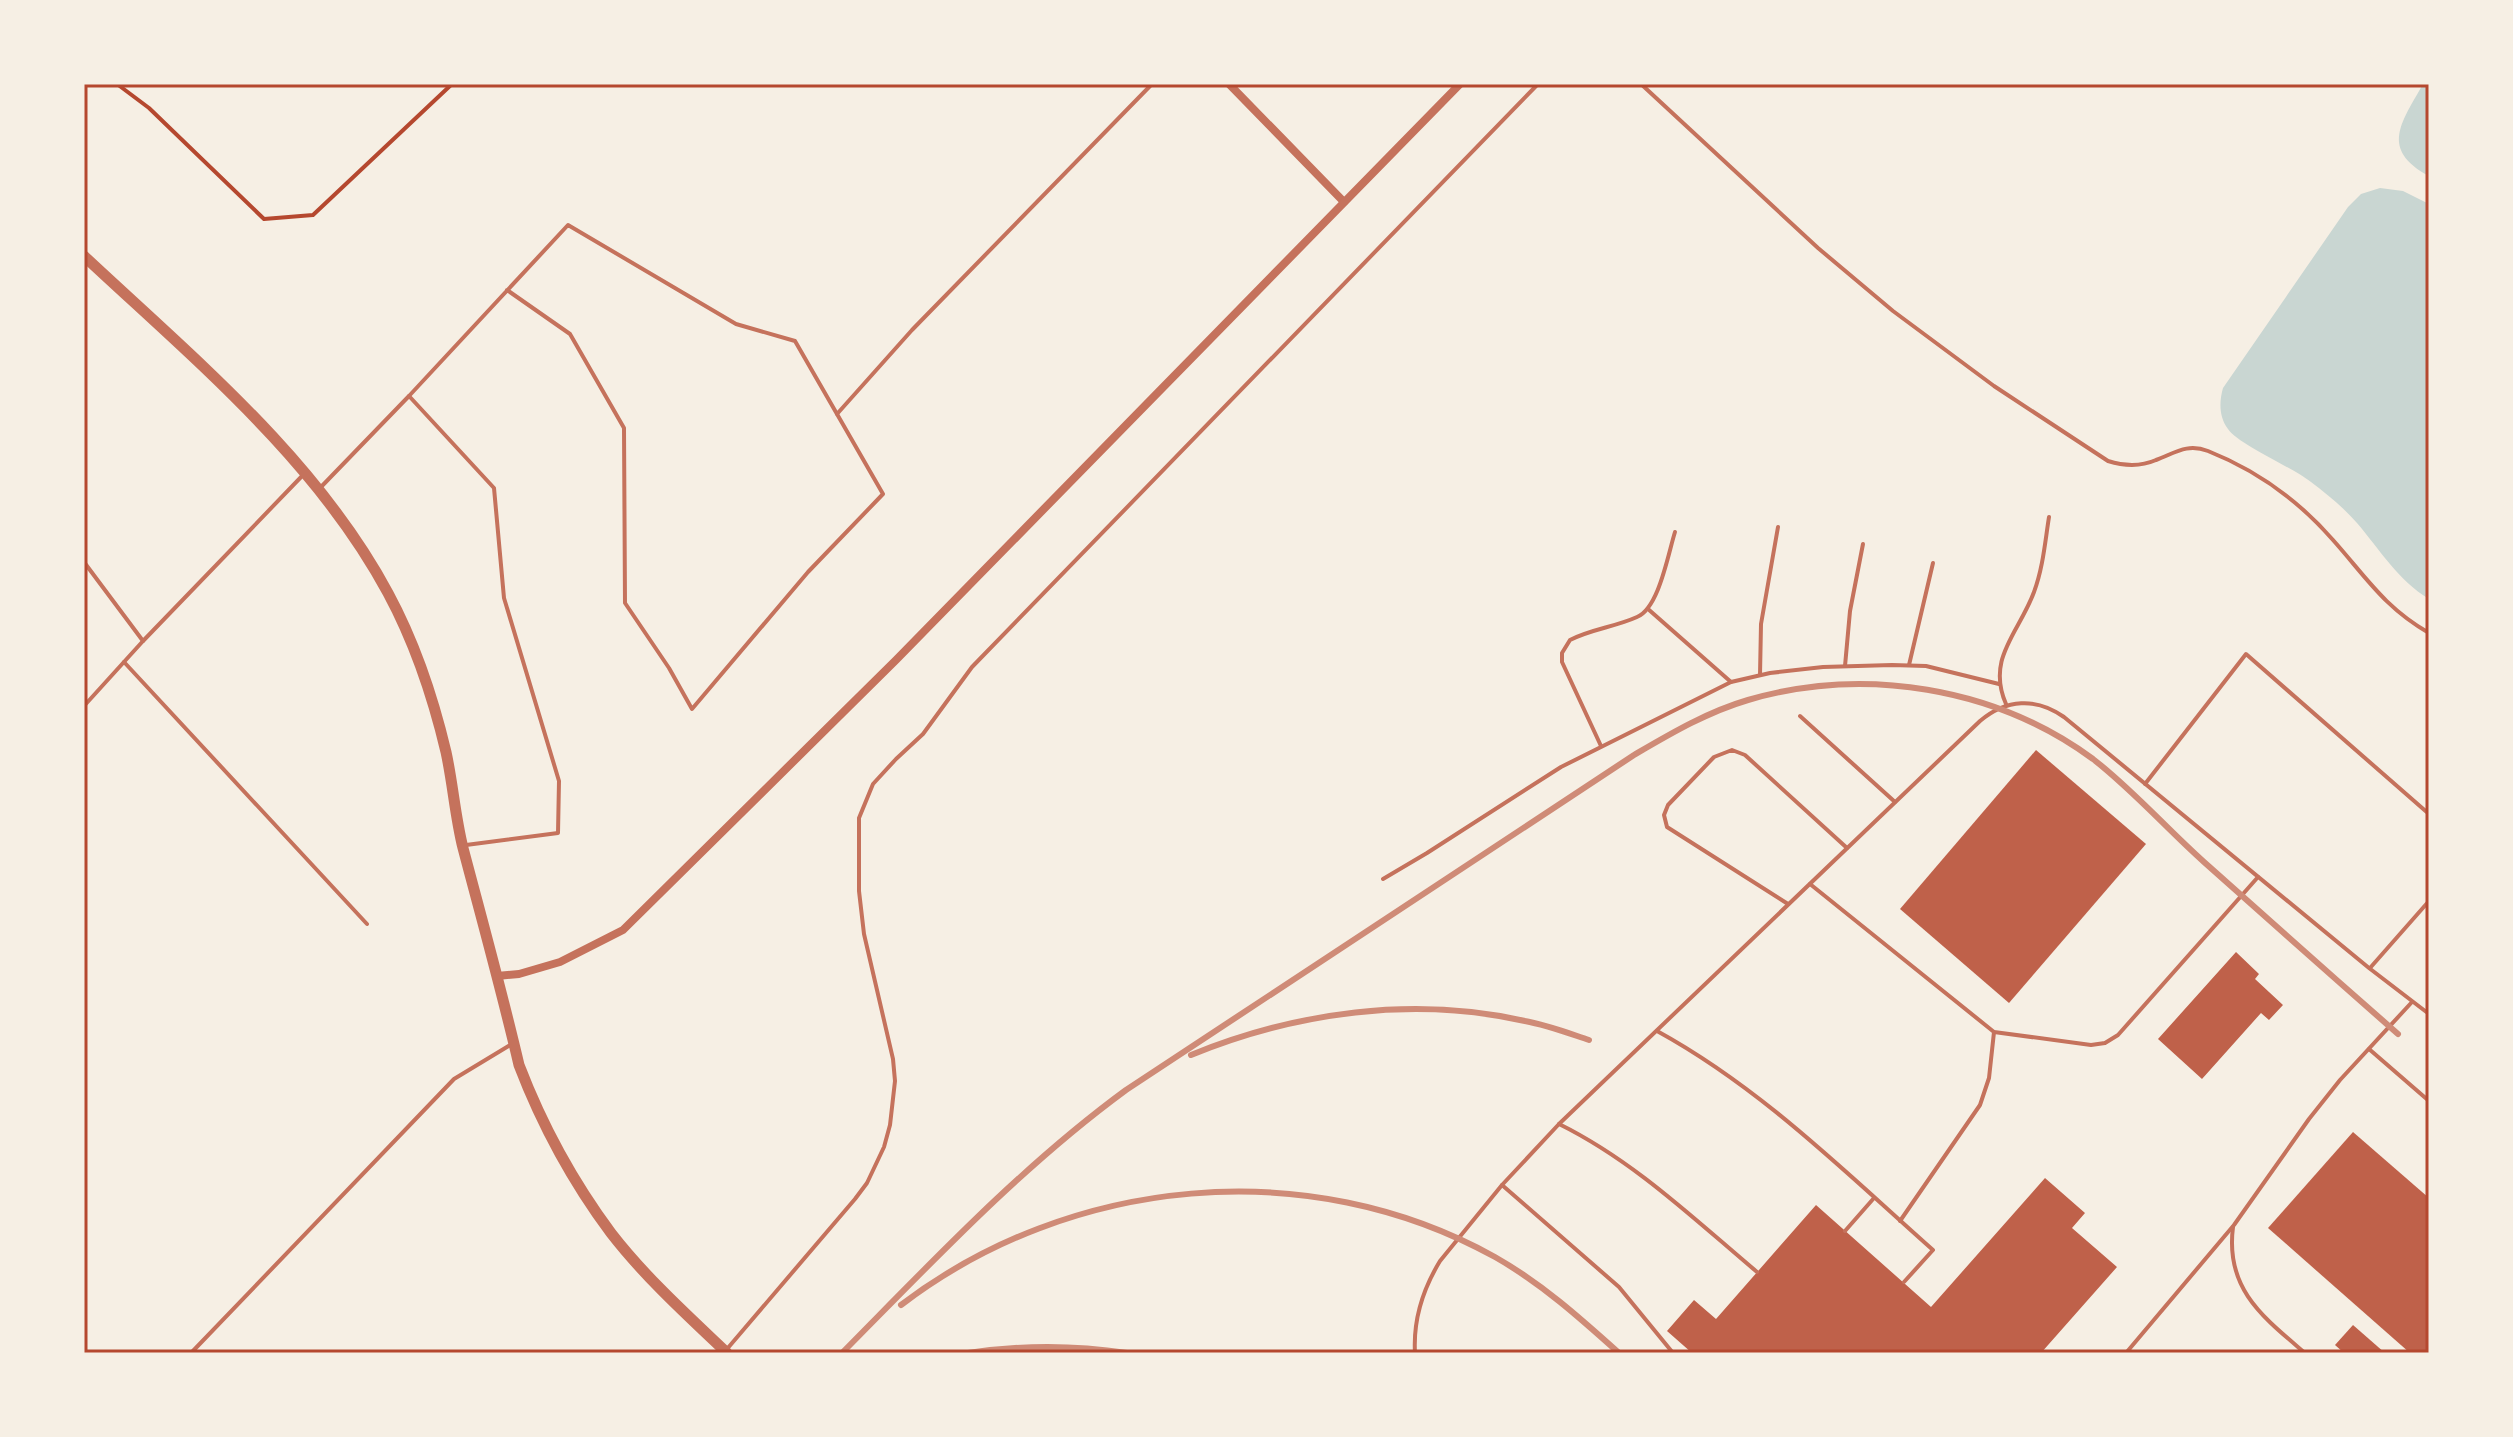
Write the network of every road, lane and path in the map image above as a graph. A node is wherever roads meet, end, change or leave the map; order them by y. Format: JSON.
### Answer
{"nodes":[{"id":1,"x":117,"y":84,"type":"edge"},
{"id":2,"x":452,"y":84,"type":"edge"},
{"id":3,"x":1152,"y":84,"type":"edge"},
{"id":4,"x":1229,"y":84,"type":"edge"},
{"id":5,"x":1460,"y":84,"type":"edge"},
{"id":6,"x":1538,"y":84,"type":"edge"},
{"id":7,"x":1641,"y":84,"type":"edge"},
{"id":8,"x":1344,"y":202,"type":"junction"},
{"id":9,"x":84,"y":256,"type":"edge"},
{"id":10,"x":507,"y":290,"type":"junction"},
{"id":11,"x":409,"y":396,"type":"junction"},
{"id":12,"x":837,"y":414,"type":"junction"},
{"id":13,"x":305,"y":474,"type":"junction"},
{"id":14,"x":318,"y":490,"type":"junction"},
{"id":15,"x":2049,"y":517,"type":"dead end"},
{"id":16,"x":1778,"y":527,"type":"dead end"},
{"id":17,"x":1675,"y":532,"type":"dead end"},
{"id":18,"x":1863,"y":544,"type":"dead end"},
{"id":19,"x":84,"y":562,"type":"edge"},
{"id":20,"x":1933,"y":563,"type":"dead end"},
{"id":21,"x":1648,"y":609,"type":"junction"},
{"id":22,"x":2429,"y":633,"type":"edge"},
{"id":23,"x":143,"y":641,"type":"junction"},
{"id":24,"x":124,"y":662,"type":"junction"},
{"id":25,"x":1909,"y":665,"type":"junction"},
{"id":26,"x":1845,"y":666,"type":"junction"},
{"id":27,"x":1760,"y":675,"type":"junction"},
{"id":28,"x":1731,"y":682,"type":"junction"},
{"id":29,"x":1999,"y":684,"type":"junction"},
{"id":30,"x":2007,"y":705,"type":"junction"},
{"id":31,"x":84,"y":706,"type":"edge"},
{"id":32,"x":1800,"y":716,"type":"dead end"},
{"id":33,"x":1601,"y":746,"type":"junction"},
{"id":34,"x":2145,"y":784,"type":"junction"},
{"id":35,"x":1895,"y":802,"type":"junction"},
{"id":36,"x":2429,"y":814,"type":"edge"},
{"id":37,"x":463,"y":845,"type":"junction"},
{"id":38,"x":1847,"y":848,"type":"junction"},
{"id":39,"x":2258,"y":877,"type":"junction"},
{"id":40,"x":1383,"y":879,"type":"dead end"},
{"id":41,"x":1810,"y":884,"type":"junction"},
{"id":42,"x":2429,"y":901,"type":"edge"},
{"id":43,"x":1789,"y":904,"type":"junction"},
{"id":44,"x":367,"y":924,"type":"dead end"},
{"id":45,"x":2369,"y":968,"type":"junction"},
{"id":46,"x":497,"y":976,"type":"junction"},
{"id":47,"x":2412,"y":1002,"type":"junction"},
{"id":48,"x":2429,"y":1014,"type":"edge"},
{"id":49,"x":1657,"y":1031,"type":"junction"},
{"id":50,"x":1994,"y":1032,"type":"junction"},
{"id":51,"x":514,"y":1043,"type":"junction"},
{"id":52,"x":2369,"y":1049,"type":"junction"},
{"id":53,"x":2429,"y":1101,"type":"edge"},
{"id":54,"x":1559,"y":1124,"type":"junction"},
{"id":55,"x":1502,"y":1185,"type":"junction"},
{"id":56,"x":1874,"y":1198,"type":"junction"},
{"id":57,"x":1900,"y":1221,"type":"junction"},
{"id":58,"x":2234,"y":1225,"type":"junction"},
{"id":59,"x":1845,"y":1231,"type":"dead end"},
{"id":60,"x":1757,"y":1272,"type":"dead end"},
{"id":61,"x":1904,"y":1282,"type":"dead end"},
{"id":62,"x":726,"y":1352,"type":"edge"},
{"id":63,"x":191,"y":1353,"type":"edge"},
{"id":64,"x":1415,"y":1353,"type":"edge"},
{"id":65,"x":1673,"y":1353,"type":"edge"},
{"id":66,"x":2126,"y":1353,"type":"edge"},
{"id":67,"x":2305,"y":1353,"type":"edge"}],
"edges":[{"from":1,"to":2,"type":"path"},
{"from":3,"to":12,"type":"lane"},
{"from":4,"to":8,"type":"street"},
{"from":5,"to":8,"type":"street"},
{"from":6,"to":62,"type":"lane"},
{"from":7,"to":22,"type":"lane"},
{"from":8,"to":46,"type":"street"},
{"from":9,"to":13,"type":"street"},
{"from":10,"to":11,"type":"lane"},
{"from":10,"to":12,"type":"lane"},
{"from":10,"to":12,"type":"lane"},
{"from":11,"to":14,"type":"lane"},
{"from":11,"to":37,"type":"lane"},
{"from":13,"to":14,"type":"street"},
{"from":13,"to":23,"type":"lane"},
{"from":14,"to":37,"type":"street"},
{"from":15,"to":29,"type":"lane"},
{"from":16,"to":27,"type":"lane"},
{"from":17,"to":21,"type":"lane"},
{"from":18,"to":26,"type":"lane"},
{"from":19,"to":23,"type":"lane"},
{"from":20,"to":25,"type":"lane"},
{"from":21,"to":28,"type":"lane"},
{"from":21,"to":33,"type":"lane"},
{"from":23,"to":24,"type":"lane"},
{"from":24,"to":31,"type":"lane"},
{"from":24,"to":44,"type":"lane"},
{"from":25,"to":26,"type":"lane"},
{"from":25,"to":29,"type":"lane"},
{"from":26,"to":27,"type":"lane"},
{"from":27,"to":28,"type":"lane"},
{"from":28,"to":33,"type":"lane"},
{"from":29,"to":30,"type":"lane"},
{"from":30,"to":34,"type":"lane"},
{"from":30,"to":35,"type":"lane"},
{"from":32,"to":35,"type":"lane"},
{"from":33,"to":40,"type":"lane"},
{"from":34,"to":36,"type":"lane"},
{"from":34,"to":39,"type":"lane"},
{"from":35,"to":38,"type":"lane"},
{"from":37,"to":46,"type":"street"},
{"from":38,"to":41,"type":"lane"},
{"from":38,"to":43,"type":"lane"},
{"from":39,"to":45,"type":"lane"},
{"from":39,"to":50,"type":"lane"},
{"from":41,"to":43,"type":"lane"},
{"from":41,"to":50,"type":"lane"},
{"from":42,"to":45,"type":"lane"},
{"from":43,"to":49,"type":"lane"},
{"from":45,"to":47,"type":"lane"},
{"from":46,"to":51,"type":"street"},
{"from":47,"to":48,"type":"lane"},
{"from":47,"to":52,"type":"lane"},
{"from":49,"to":54,"type":"lane"},
{"from":49,"to":56,"type":"lane"},
{"from":50,"to":57,"type":"lane"},
{"from":51,"to":62,"type":"street"},
{"from":51,"to":63,"type":"lane"},
{"from":52,"to":53,"type":"lane"},
{"from":52,"to":58,"type":"lane"},
{"from":54,"to":55,"type":"lane"},
{"from":54,"to":60,"type":"lane"},
{"from":55,"to":64,"type":"lane"},
{"from":55,"to":65,"type":"lane"},
{"from":56,"to":57,"type":"lane"},
{"from":56,"to":59,"type":"lane"},
{"from":57,"to":61,"type":"lane"},
{"from":58,"to":66,"type":"lane"},
{"from":58,"to":67,"type":"lane"}]}
